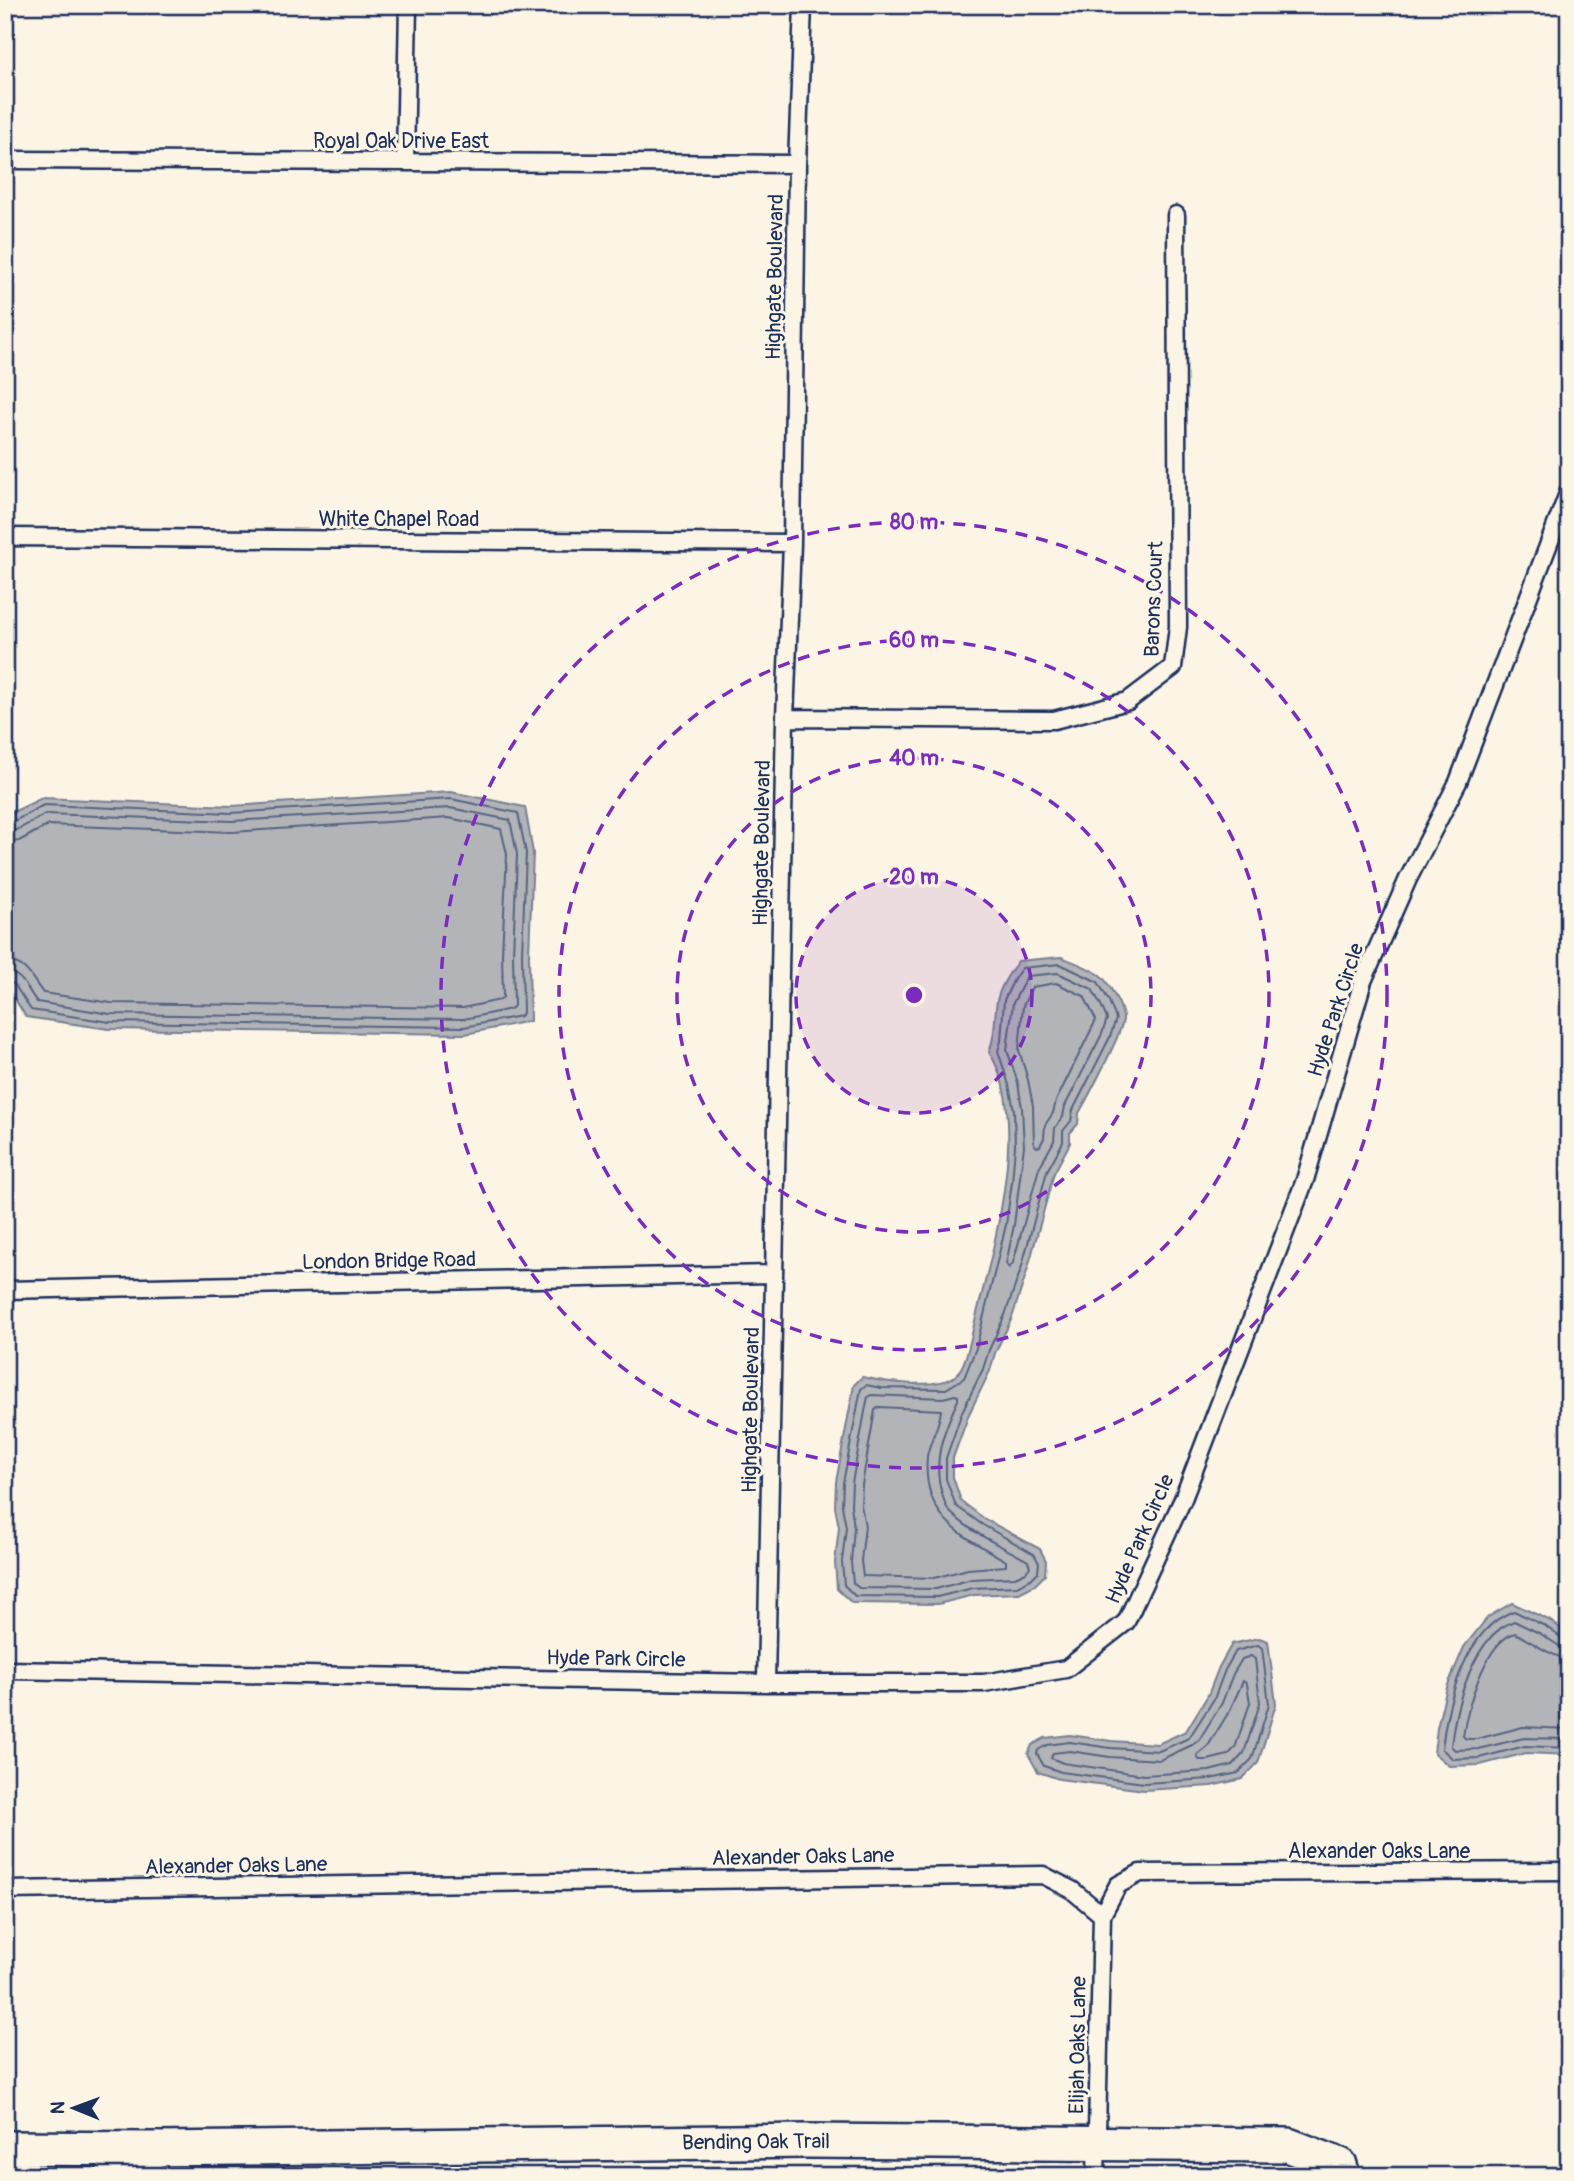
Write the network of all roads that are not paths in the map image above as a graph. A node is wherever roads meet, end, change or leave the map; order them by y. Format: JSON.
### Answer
{"nodes":[{"id":1,"x":408,"y":5,"type":"edge"},
{"id":2,"x":803,"y":5,"type":"edge"},
{"id":3,"x":5,"y":160,"type":"edge"},
{"id":4,"x":405,"y":162,"type":"junction"},
{"id":5,"x":797,"y":164,"type":"junction"},
{"id":6,"x":1177,"y":215,"type":"dead end"},
{"id":7,"x":1569,"y":491,"type":"edge"},
{"id":8,"x":5,"y":537,"type":"edge"},
{"id":9,"x":792,"y":543,"type":"junction"},
{"id":10,"x":785,"y":719,"type":"junction"},
{"id":11,"x":774,"y":1274,"type":"junction"},
{"id":12,"x":5,"y":1290,"type":"edge"},
{"id":13,"x":5,"y":1670,"type":"edge"},
{"id":14,"x":766,"y":1683,"type":"junction"},
{"id":15,"x":1569,"y":1871,"type":"edge"},
{"id":16,"x":5,"y":1890,"type":"edge"},
{"id":17,"x":1102,"y":1915,"type":"junction"},
{"id":18,"x":1096,"y":2142,"type":"junction"},
{"id":19,"x":5,"y":2148,"type":"edge"},
{"id":20,"x":157,"y":2162,"type":"edge"},
{"id":21,"x":112,"y":2176,"type":"edge"},
{"id":22,"x":1096,"y":2176,"type":"edge"},
{"id":23,"x":1343,"y":2176,"type":"edge"}],
"edges":[{"from":1,"to":4,"type":"lane"},
{"from":2,"to":5,"type":"lane","name":"Highgate Boulevard"},
{"from":3,"to":4,"type":"lane","name":"Royal Oak Drive East"},
{"from":4,"to":5,"type":"lane","name":"Royal Oak Drive East"},
{"from":5,"to":9,"type":"lane","name":"Highgate Boulevard"},
{"from":6,"to":10,"type":"lane","name":"Barons Court"},
{"from":7,"to":14,"type":"lane","name":"Hyde Park Circle"},
{"from":8,"to":9,"type":"lane","name":"White Chapel Road"},
{"from":9,"to":10,"type":"lane","name":"Highgate Boulevard"},
{"from":10,"to":11,"type":"lane","name":"Highgate Boulevard"},
{"from":11,"to":12,"type":"lane","name":"London Bridge Road"},
{"from":11,"to":14,"type":"lane","name":"Highgate Boulevard"},
{"from":13,"to":14,"type":"lane","name":"Hyde Park Circle"},
{"from":15,"to":17,"type":"lane","name":"Alexander Oaks Lane"},
{"from":16,"to":17,"type":"lane","name":"Alexander Oaks Lane"},
{"from":17,"to":18,"type":"lane","name":"Elijah Oaks Lane"},
{"from":18,"to":20,"type":"street","name":"Bending Oak Trail"},
{"from":18,"to":22,"type":"lane","name":"Elijah Oaks Lane"},
{"from":18,"to":23,"type":"street","name":"Bending Oak Trail"},
{"from":19,"to":20,"type":"street","name":"Bending Oak Trail"},
{"from":20,"to":21,"type":"street"}]}
